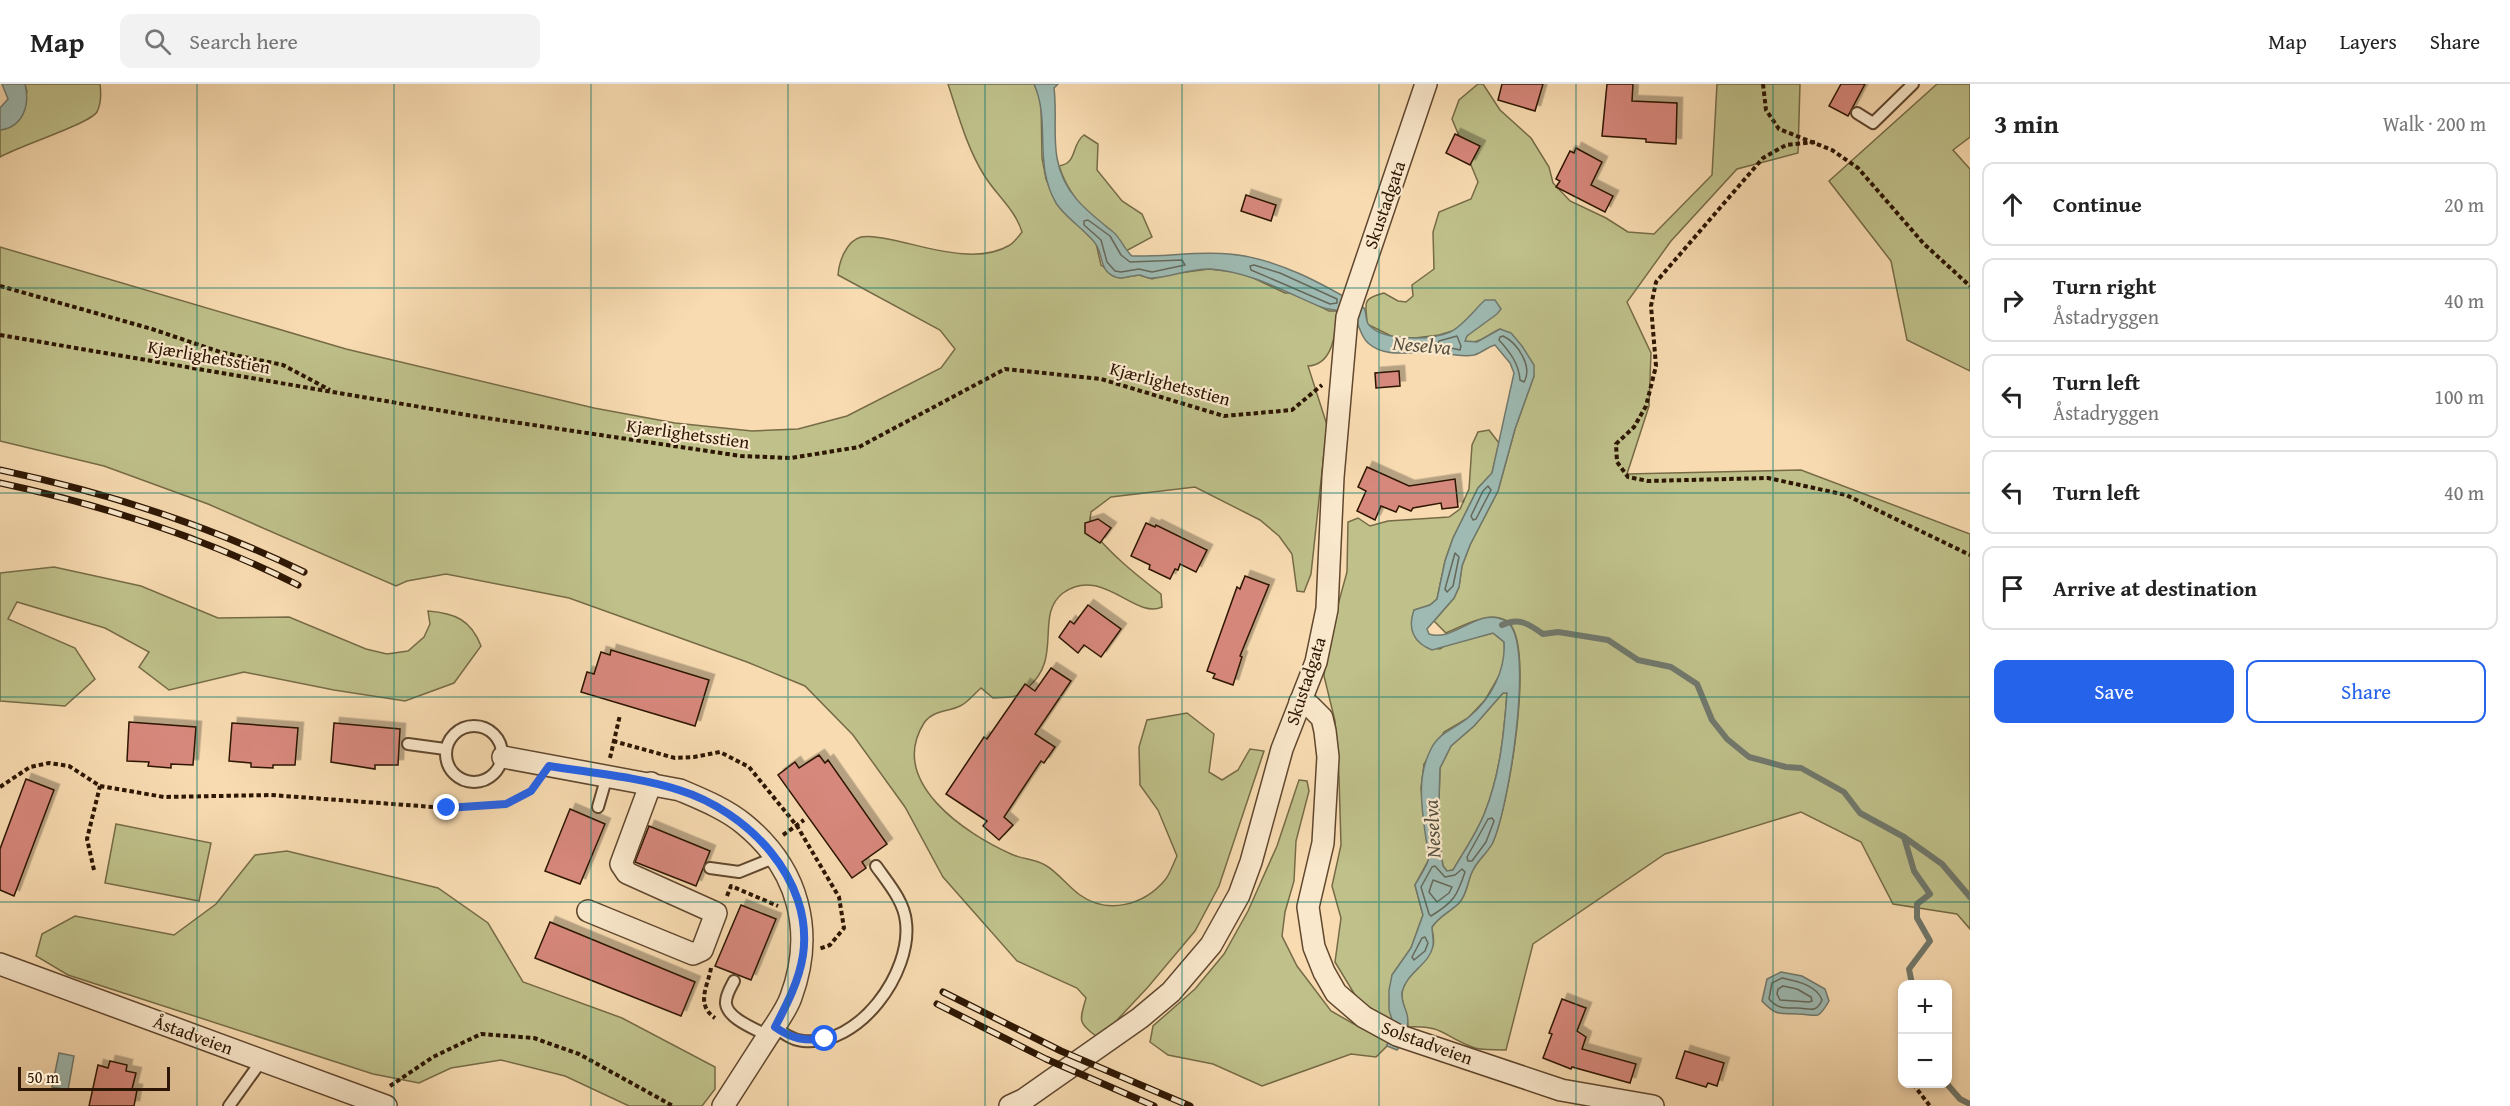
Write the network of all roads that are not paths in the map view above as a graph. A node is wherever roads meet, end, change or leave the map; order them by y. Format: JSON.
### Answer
{"nodes":[{"id":1,"x":1426,"y":84,"type":"edge"},
{"id":2,"x":1912,"y":84,"type":"edge"},
{"id":3,"x":1857,"y":113,"type":"dead end"},
{"id":4,"x":1300,"y":702,"type":"junction"},
{"id":5,"x":408,"y":744,"type":"dead end"},
{"id":6,"x":445,"y":749,"type":"junction"},
{"id":7,"x":503,"y":757,"type":"junction"},
{"id":8,"x":607,"y":776,"type":"junction"},
{"id":9,"x":651,"y":783,"type":"junction"},
{"id":10,"x":598,"y":807,"type":"dead end"},
{"id":11,"x":771,"y":851,"type":"junction"},
{"id":12,"x":876,"y":866,"type":"dead end"},
{"id":13,"x":710,"y":868,"type":"dead end"},
{"id":14,"x":588,"y":911,"type":"dead end"},
{"id":15,"x":0,"y":964,"type":"edge"},
{"id":16,"x":734,"y":981,"type":"dead end"},
{"id":17,"x":771,"y":1031,"type":"junction"},
{"id":18,"x":262,"y":1060,"type":"junction"},
{"id":19,"x":1021,"y":1104,"type":"edge"},
{"id":20,"x":229,"y":1106,"type":"edge"},
{"id":21,"x":386,"y":1106,"type":"edge"},
{"id":22,"x":723,"y":1106,"type":"edge"},
{"id":23,"x":1653,"y":1106,"type":"edge"}],
"edges":[{"from":1,"to":4,"type":"street","name":"Skustadgata"},
{"from":2,"to":3,"type":"lane"},
{"from":4,"to":19,"type":"street","name":"Skustadgata"},
{"from":4,"to":23,"type":"street","name":"Solstadveien"},
{"from":5,"to":6,"type":"lane"},
{"from":6,"to":7,"type":"lane"},
{"from":6,"to":7,"type":"lane"},
{"from":7,"to":8,"type":"street"},
{"from":8,"to":9,"type":"street"},
{"from":8,"to":10,"type":"lane"},
{"from":9,"to":11,"type":"street"},
{"from":9,"to":14,"type":"street"},
{"from":11,"to":13,"type":"lane"},
{"from":11,"to":17,"type":"street"},
{"from":12,"to":17,"type":"lane"},
{"from":15,"to":18,"type":"street","name":"Åstadveien"},
{"from":16,"to":17,"type":"lane"},
{"from":17,"to":22,"type":"street"},
{"from":18,"to":20,"type":"lane"},
{"from":18,"to":21,"type":"street","name":"Åstadveien"}]}
